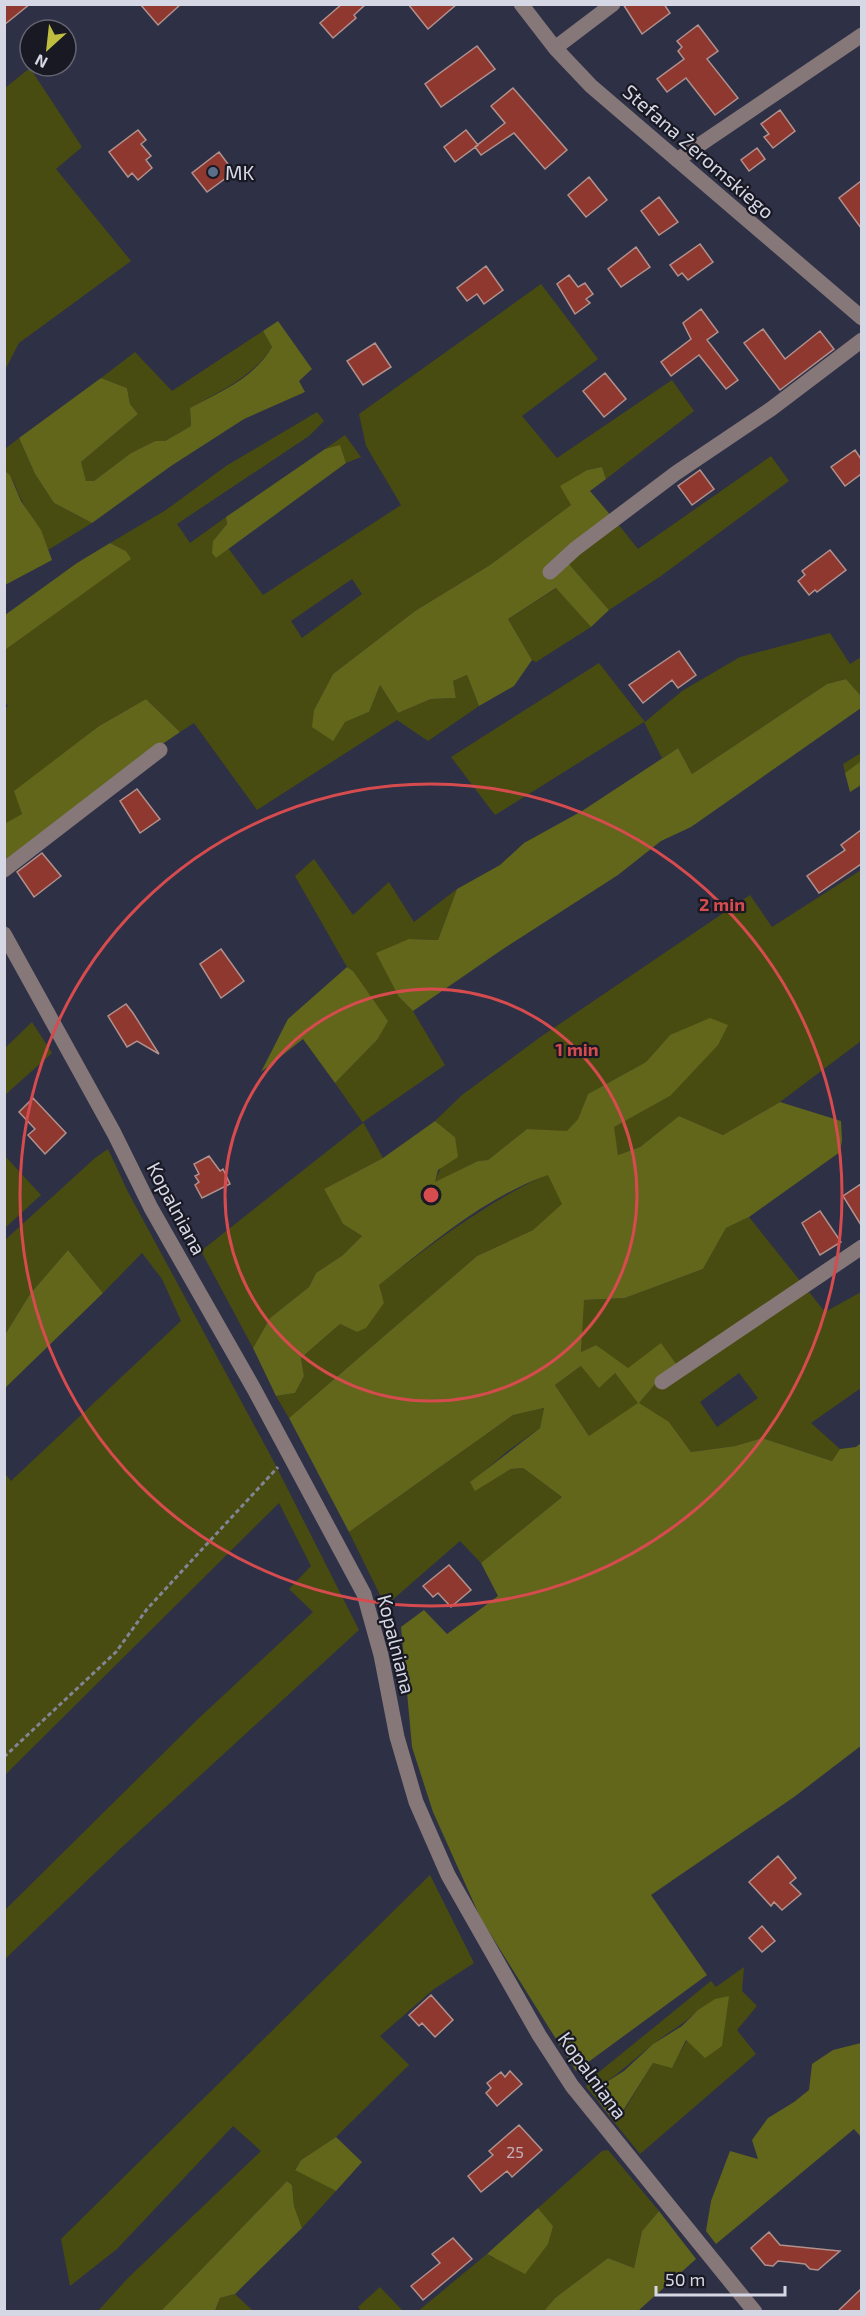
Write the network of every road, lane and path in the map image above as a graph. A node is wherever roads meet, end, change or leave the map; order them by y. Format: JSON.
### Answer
{"nodes":[{"id":1,"x":521,"y":4,"type":"edge"},
{"id":2,"x":613,"y":4,"type":"edge"},
{"id":3,"x":861,"y":35,"type":"edge"},
{"id":4,"x":555,"y":48,"type":"junction"},
{"id":5,"x":677,"y":160,"type":"junction"},
{"id":6,"x":861,"y":318,"type":"edge"},
{"id":7,"x":861,"y":340,"type":"edge"},
{"id":8,"x":550,"y":572,"type":"dead end"},
{"id":9,"x":160,"y":750,"type":"dead end"},
{"id":10,"x":4,"y":870,"type":"edge"},
{"id":11,"x":4,"y":934,"type":"edge"},
{"id":12,"x":861,"y":1247,"type":"edge"},
{"id":13,"x":662,"y":1382,"type":"dead end"},
{"id":14,"x":289,"y":1455,"type":"junction"},
{"id":15,"x":4,"y":1758,"type":"edge"},
{"id":16,"x":755,"y":2312,"type":"edge"}],
"edges":[{"from":1,"to":4,"type":"street","name":"Stefana Żeromskiego"},
{"from":2,"to":4,"type":"street"},
{"from":3,"to":5,"type":"street"},
{"from":4,"to":5,"type":"street","name":"Stefana Żeromskiego"},
{"from":5,"to":6,"type":"street","name":"Stefana Żeromskiego"},
{"from":7,"to":8,"type":"street"},
{"from":9,"to":10,"type":"street"},
{"from":11,"to":14,"type":"street","name":"Kopalniana"},
{"from":12,"to":13,"type":"street"},
{"from":14,"to":15,"type":"path"},
{"from":14,"to":16,"type":"street","name":"Kopalniana"}]}
